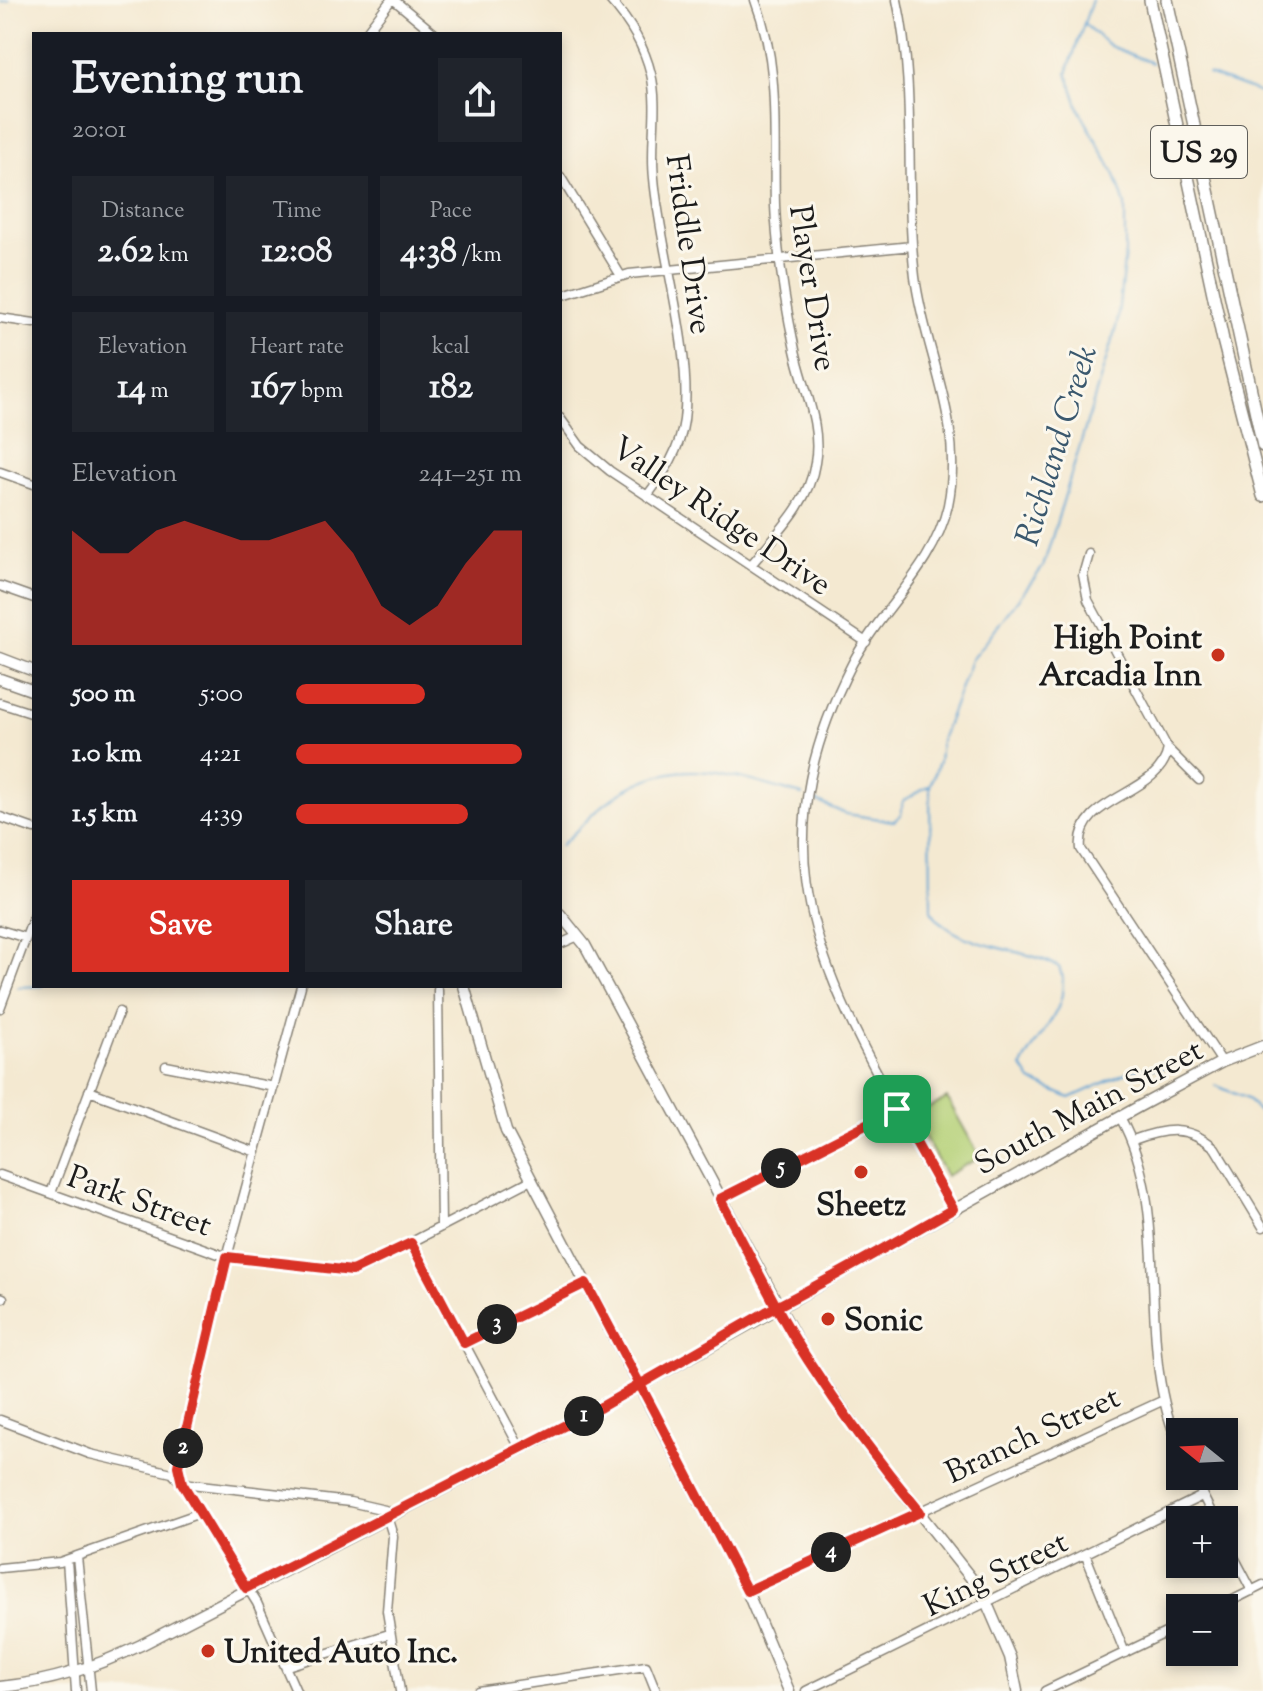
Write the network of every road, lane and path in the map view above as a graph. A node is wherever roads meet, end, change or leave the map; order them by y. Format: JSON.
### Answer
{"nodes":[{"id":1,"x":392,"y":0,"type":"edge"},
{"id":2,"x":610,"y":0,"type":"edge"},
{"id":3,"x":755,"y":0,"type":"edge"},
{"id":4,"x":897,"y":0,"type":"edge"},
{"id":5,"x":1150,"y":0,"type":"edge"},
{"id":6,"x":1167,"y":0,"type":"edge"},
{"id":7,"x":367,"y":32,"type":"edge"},
{"id":8,"x":432,"y":32,"type":"edge"},
{"id":9,"x":562,"y":179,"type":"edge"},
{"id":10,"x":912,"y":246,"type":"junction"},
{"id":11,"x":780,"y":258,"type":"junction"},
{"id":12,"x":667,"y":270,"type":"junction"},
{"id":13,"x":621,"y":276,"type":"junction"},
{"id":14,"x":562,"y":295,"type":"edge"},
{"id":15,"x":0,"y":318,"type":"edge"},
{"id":16,"x":32,"y":323,"type":"edge"},
{"id":17,"x":562,"y":421,"type":"edge"},
{"id":18,"x":1263,"y":446,"type":"edge"},
{"id":19,"x":0,"y":472,"type":"edge"},
{"id":20,"x":32,"y":483,"type":"edge"},
{"id":21,"x":647,"y":496,"type":"junction"},
{"id":22,"x":1263,"y":496,"type":"edge"},
{"id":23,"x":1089,"y":554,"type":"dead end"},
{"id":24,"x":751,"y":565,"type":"junction"},
{"id":25,"x":0,"y":586,"type":"edge"},
{"id":26,"x":32,"y":597,"type":"edge"},
{"id":27,"x":866,"y":642,"type":"junction"},
{"id":28,"x":0,"y":658,"type":"edge"},
{"id":29,"x":32,"y":670,"type":"edge"},
{"id":30,"x":0,"y":679,"type":"edge"},
{"id":31,"x":32,"y":690,"type":"edge"},
{"id":32,"x":0,"y":703,"type":"edge"},
{"id":33,"x":32,"y":713,"type":"edge"},
{"id":34,"x":1168,"y":749,"type":"junction"},
{"id":35,"x":1199,"y":780,"type":"dead end"},
{"id":36,"x":0,"y":817,"type":"edge"},
{"id":37,"x":32,"y":828,"type":"edge"},
{"id":38,"x":562,"y":916,"type":"edge"},
{"id":39,"x":32,"y":922,"type":"edge"},
{"id":40,"x":0,"y":930,"type":"edge"},
{"id":41,"x":578,"y":936,"type":"junction"},
{"id":42,"x":26,"y":938,"type":"junction"},
{"id":43,"x":562,"y":943,"type":"edge"},
{"id":44,"x":300,"y":988,"type":"edge"},
{"id":45,"x":467,"y":988,"type":"edge"},
{"id":46,"x":438,"y":990,"type":"dead end"},
{"id":47,"x":0,"y":1008,"type":"edge"},
{"id":48,"x":119,"y":1012,"type":"dead end"},
{"id":49,"x":1263,"y":1046,"type":"edge"},
{"id":50,"x":1222,"y":1062,"type":"junction"},
{"id":51,"x":166,"y":1066,"type":"dead end"},
{"id":52,"x":274,"y":1087,"type":"junction"},
{"id":53,"x":89,"y":1091,"type":"junction"},
{"id":54,"x":897,"y":1109,"type":"junction"},
{"id":55,"x":1120,"y":1117,"type":"junction"},
{"id":56,"x":1133,"y":1140,"type":"junction"},
{"id":57,"x":256,"y":1152,"type":"junction"},
{"id":58,"x":0,"y":1175,"type":"edge"},
{"id":59,"x":531,"y":1180,"type":"junction"},
{"id":60,"x":51,"y":1193,"type":"junction"},
{"id":61,"x":720,"y":1199,"type":"junction"},
{"id":62,"x":953,"y":1209,"type":"junction"},
{"id":63,"x":441,"y":1227,"type":"junction"},
{"id":64,"x":1263,"y":1227,"type":"edge"},
{"id":65,"x":411,"y":1243,"type":"junction"},
{"id":66,"x":227,"y":1257,"type":"junction"},
{"id":67,"x":586,"y":1283,"type":"junction"},
{"id":68,"x":779,"y":1306,"type":"junction"},
{"id":69,"x":464,"y":1343,"type":"junction"},
{"id":70,"x":640,"y":1385,"type":"junction"},
{"id":71,"x":1164,"y":1400,"type":"junction"},
{"id":72,"x":1170,"y":1418,"type":"edge"},
{"id":73,"x":0,"y":1420,"type":"edge"},
{"id":74,"x":521,"y":1450,"type":"junction"},
{"id":75,"x":182,"y":1483,"type":"junction"},
{"id":76,"x":1199,"y":1490,"type":"edge"},
{"id":77,"x":1202,"y":1496,"type":"junction"},
{"id":78,"x":1207,"y":1506,"type":"edge"},
{"id":79,"x":920,"y":1512,"type":"junction"},
{"id":80,"x":200,"y":1513,"type":"junction"},
{"id":81,"x":390,"y":1518,"type":"junction"},
{"id":82,"x":1086,"y":1556,"type":"junction"},
{"id":83,"x":77,"y":1557,"type":"junction"},
{"id":84,"x":67,"y":1560,"type":"junction"},
{"id":85,"x":1238,"y":1564,"type":"edge"},
{"id":86,"x":0,"y":1568,"type":"edge"},
{"id":87,"x":1263,"y":1585,"type":"edge"},
{"id":88,"x":246,"y":1588,"type":"junction"},
{"id":89,"x":747,"y":1591,"type":"junction"},
{"id":90,"x":1252,"y":1591,"type":"junction"},
{"id":91,"x":1238,"y":1598,"type":"edge"},
{"id":92,"x":989,"y":1604,"type":"junction"},
{"id":93,"x":1166,"y":1633,"type":"edge"},
{"id":94,"x":389,"y":1634,"type":"junction"},
{"id":95,"x":1125,"y":1653,"type":"junction"},
{"id":96,"x":287,"y":1666,"type":"junction"},
{"id":97,"x":90,"y":1669,"type":"junction"},
{"id":98,"x":75,"y":1673,"type":"junction"},
{"id":99,"x":0,"y":1687,"type":"edge"},
{"id":100,"x":538,"y":1687,"type":"edge"},
{"id":101,"x":76,"y":1691,"type":"edge"},
{"id":102,"x":91,"y":1691,"type":"edge"},
{"id":103,"x":296,"y":1691,"type":"edge"},
{"id":104,"x":400,"y":1691,"type":"edge"},
{"id":105,"x":478,"y":1691,"type":"edge"},
{"id":106,"x":656,"y":1691,"type":"edge"},
{"id":107,"x":789,"y":1691,"type":"edge"},
{"id":108,"x":806,"y":1691,"type":"edge"},
{"id":109,"x":1017,"y":1691,"type":"edge"},
{"id":110,"x":1045,"y":1691,"type":"edge"}],
"edges":[{"from":1,"to":7,"type":"street"},
{"from":1,"to":8,"type":"street"},
{"from":2,"to":12,"type":"street","name":"Friddle Drive"},
{"from":3,"to":11,"type":"street","name":"Player Drive"},
{"from":4,"to":10,"type":"street"},
{"from":5,"to":22,"type":"highway","number":"US 29"},
{"from":6,"to":18,"type":"highway","number":"US 29"},
{"from":9,"to":13,"type":"street"},
{"from":10,"to":11,"type":"street"},
{"from":10,"to":27,"type":"street"},
{"from":11,"to":12,"type":"street"},
{"from":11,"to":24,"type":"street","name":"Player Drive"},
{"from":12,"to":13,"type":"street"},
{"from":12,"to":21,"type":"street","name":"Friddle Drive"},
{"from":13,"to":14,"type":"street"},
{"from":15,"to":16,"type":"street"},
{"from":17,"to":21,"type":"street","name":"Valley Ridge Drive"},
{"from":19,"to":20,"type":"street"},
{"from":21,"to":24,"type":"street","name":"Valley Ridge Drive"},
{"from":23,"to":34,"type":"street"},
{"from":24,"to":27,"type":"street","name":"Valley Ridge Drive"},
{"from":25,"to":26,"type":"street"},
{"from":27,"to":54,"type":"street"},
{"from":28,"to":29,"type":"main road"},
{"from":30,"to":31,"type":"main road"},
{"from":32,"to":33,"type":"street"},
{"from":34,"to":35,"type":"street"},
{"from":34,"to":50,"type":"street"},
{"from":36,"to":37,"type":"street"},
{"from":38,"to":41,"type":"main road"},
{"from":39,"to":42,"type":"street"},
{"from":40,"to":42,"type":"street"},
{"from":41,"to":43,"type":"street"},
{"from":41,"to":61,"type":"main road"},
{"from":42,"to":47,"type":"street"},
{"from":44,"to":52,"type":"street"},
{"from":45,"to":59,"type":"main road"},
{"from":46,"to":63,"type":"street"},
{"from":48,"to":53,"type":"street"},
{"from":49,"to":50,"type":"main road","name":"South Main Street"},
{"from":50,"to":55,"type":"main road","name":"South Main Street"},
{"from":51,"to":52,"type":"street"},
{"from":52,"to":57,"type":"street"},
{"from":53,"to":57,"type":"street"},
{"from":53,"to":60,"type":"street"},
{"from":54,"to":61,"type":"street"},
{"from":54,"to":62,"type":"street"},
{"from":55,"to":56,"type":"street"},
{"from":55,"to":62,"type":"main road","name":"South Main Street"},
{"from":56,"to":64,"type":"street"},
{"from":56,"to":71,"type":"street"},
{"from":57,"to":66,"type":"street"},
{"from":58,"to":60,"type":"street","name":"Park Street"},
{"from":59,"to":63,"type":"street","name":"Park Street"},
{"from":59,"to":67,"type":"main road"},
{"from":60,"to":66,"type":"street","name":"Park Street"},
{"from":61,"to":68,"type":"main road"},
{"from":62,"to":68,"type":"main road","name":"South Main Street"},
{"from":63,"to":65,"type":"street","name":"Park Street"},
{"from":65,"to":66,"type":"street","name":"Park Street"},
{"from":65,"to":69,"type":"street"},
{"from":66,"to":75,"type":"street"},
{"from":67,"to":69,"type":"street"},
{"from":67,"to":70,"type":"main road"},
{"from":68,"to":70,"type":"main road","name":"South Main Street"},
{"from":68,"to":79,"type":"main road"},
{"from":69,"to":74,"type":"street"},
{"from":70,"to":74,"type":"main road","name":"South Main Street"},
{"from":70,"to":89,"type":"main road"},
{"from":71,"to":72,"type":"street"},
{"from":71,"to":79,"type":"street","name":"Branch Street"},
{"from":73,"to":75,"type":"street"},
{"from":74,"to":81,"type":"main road","name":"South Main Street"},
{"from":75,"to":80,"type":"street"},
{"from":75,"to":81,"type":"street"},
{"from":76,"to":77,"type":"street"},
{"from":77,"to":78,"type":"street"},
{"from":77,"to":82,"type":"street","name":"King Street"},
{"from":79,"to":89,"type":"street","name":"Branch Street"},
{"from":79,"to":92,"type":"main road"},
{"from":80,"to":83,"type":"street"},
{"from":80,"to":88,"type":"street"},
{"from":81,"to":88,"type":"main road","name":"South Main Street"},
{"from":81,"to":94,"type":"street"},
{"from":82,"to":92,"type":"street","name":"King Street"},
{"from":82,"to":95,"type":"street"},
{"from":83,"to":84,"type":"street"},
{"from":83,"to":97,"type":"street"},
{"from":84,"to":86,"type":"street"},
{"from":84,"to":98,"type":"street"},
{"from":85,"to":90,"type":"street"},
{"from":87,"to":90,"type":"street"},
{"from":88,"to":96,"type":"street"},
{"from":88,"to":97,"type":"main road","name":"South Main Street"},
{"from":89,"to":107,"type":"main road"},
{"from":90,"to":91,"type":"street"},
{"from":92,"to":108,"type":"street","name":"King Street"},
{"from":92,"to":109,"type":"main road"},
{"from":93,"to":95,"type":"street"},
{"from":94,"to":96,"type":"street"},
{"from":94,"to":104,"type":"street"},
{"from":95,"to":110,"type":"street"},
{"from":96,"to":103,"type":"street"},
{"from":97,"to":98,"type":"main road","name":"South Main Street"},
{"from":97,"to":102,"type":"street"},
{"from":98,"to":99,"type":"main road","name":"South Main Street"},
{"from":98,"to":101,"type":"street"},
{"from":100,"to":105,"type":"street"},
{"from":100,"to":106,"type":"street"}]}
